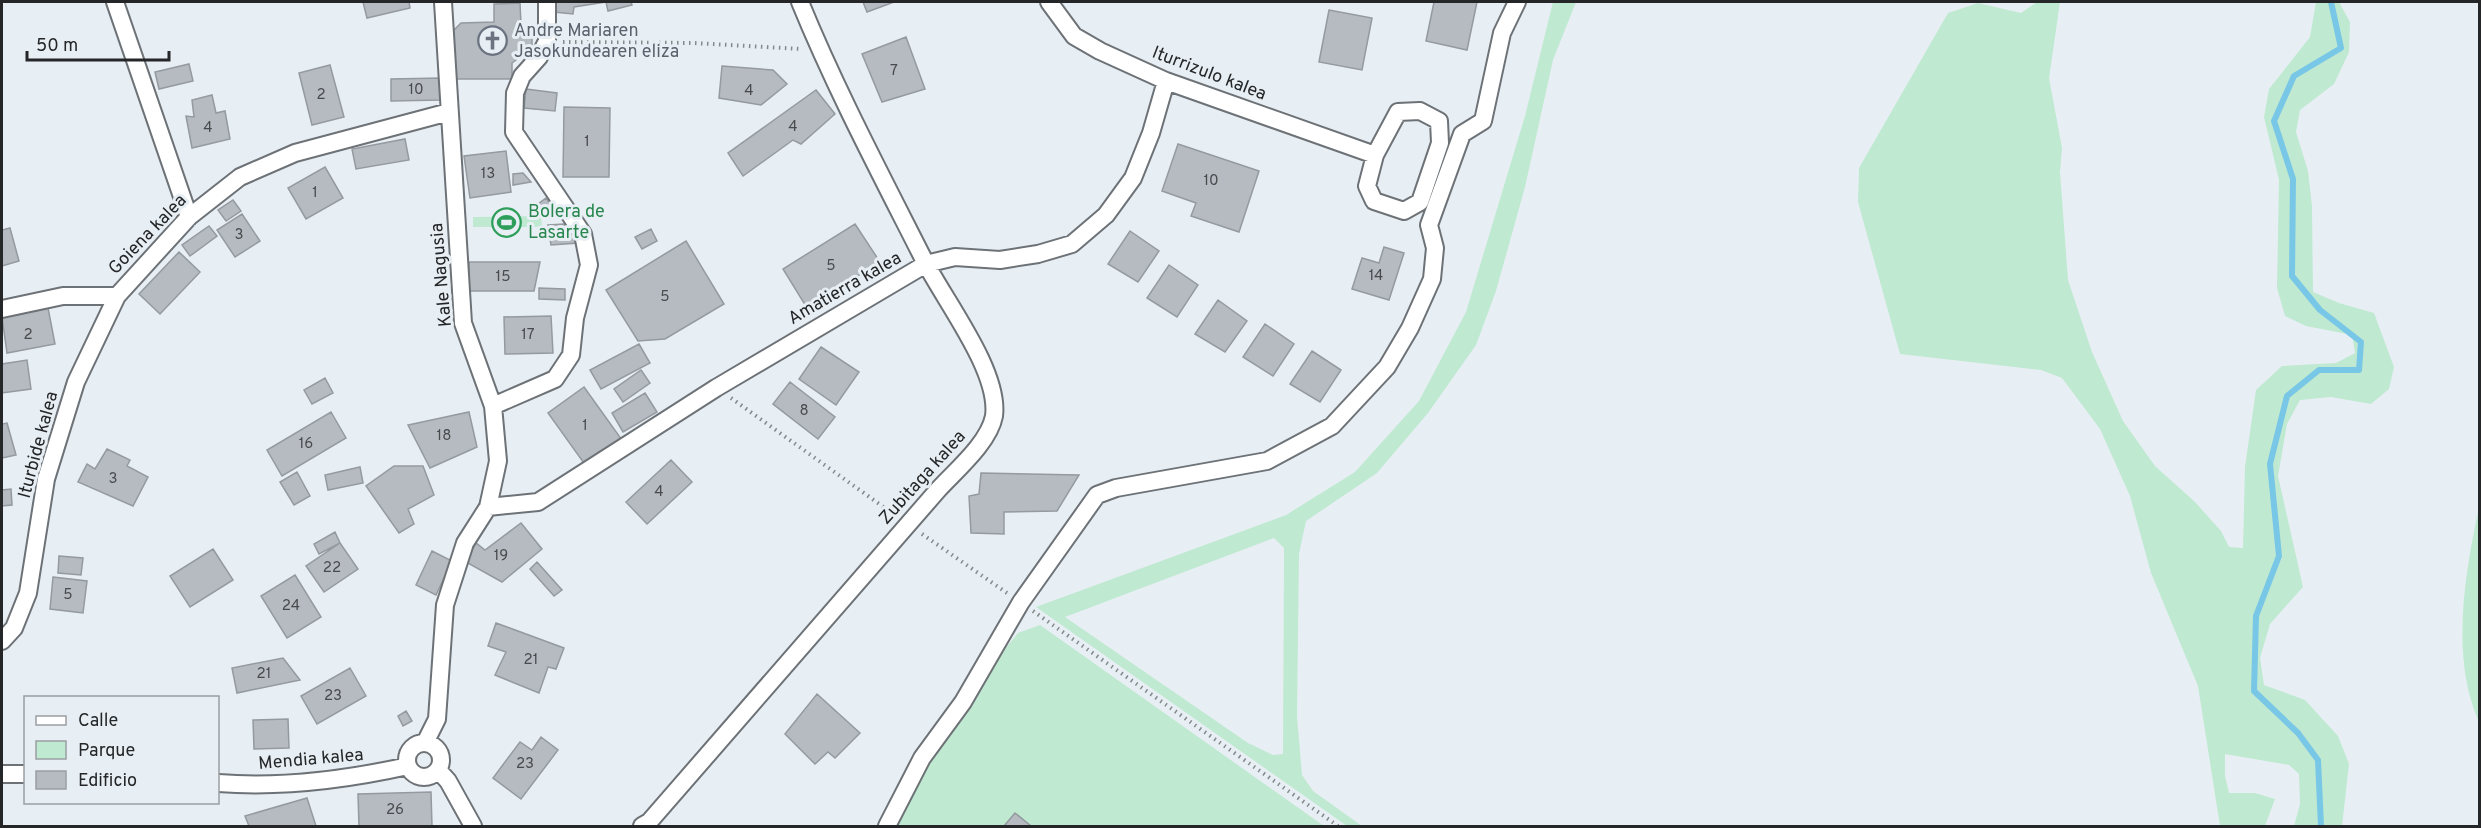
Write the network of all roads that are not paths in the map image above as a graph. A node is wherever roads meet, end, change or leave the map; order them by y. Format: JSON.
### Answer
{"nodes":[{"id":1,"x":116,"y":2,"type":"edge"},
{"id":2,"x":443,"y":2,"type":"edge"},
{"id":3,"x":547,"y":2,"type":"edge"},
{"id":4,"x":800,"y":2,"type":"edge"},
{"id":5,"x":1049,"y":2,"type":"edge"},
{"id":6,"x":1517,"y":2,"type":"edge"},
{"id":7,"x":1166,"y":81,"type":"junction"},
{"id":8,"x":449,"y":112,"type":"junction"},
{"id":9,"x":1375,"y":154,"type":"junction"},
{"id":10,"x":189,"y":216,"type":"junction"},
{"id":11,"x":926,"y":264,"type":"junction"},
{"id":12,"x":117,"y":296,"type":"junction"},
{"id":13,"x":2,"y":309,"type":"edge"},
{"id":14,"x":493,"y":406,"type":"junction"},
{"id":15,"x":488,"y":507,"type":"junction"},
{"id":16,"x":2,"y":641,"type":"edge"},
{"id":17,"x":425,"y":743,"type":"junction"},
{"id":18,"x":408,"y":766,"type":"junction"},
{"id":19,"x":438,"y":770,"type":"junction"},
{"id":20,"x":2,"y":774,"type":"edge"},
{"id":21,"x":24,"y":774,"type":"edge"},
{"id":22,"x":219,"y":783,"type":"edge"},
{"id":23,"x":473,"y":826,"type":"edge"},
{"id":24,"x":642,"y":826,"type":"edge"},
{"id":25,"x":887,"y":826,"type":"edge"}],
"edges":[{"from":1,"to":10,"type":"street"},
{"from":2,"to":8,"type":"street","name":"Kale Nagusia"},
{"from":3,"to":14,"type":"street"},
{"from":4,"to":11,"type":"street","name":"Zubitaga kalea"},
{"from":5,"to":7,"type":"street","name":"Iturrizulo kalea"},
{"from":6,"to":25,"type":"street"},
{"from":7,"to":9,"type":"street","name":"Iturrizulo kalea"},
{"from":7,"to":11,"type":"street","name":"Amatierra kalea"},
{"from":8,"to":10,"type":"street","name":"Goiena kalea"},
{"from":8,"to":14,"type":"street","name":"Kale Nagusia"},
{"from":9,"to":9,"type":"street"},
{"from":10,"to":12,"type":"street","name":"Goiena kalea"},
{"from":11,"to":15,"type":"street","name":"Amatierra kalea"},
{"from":11,"to":24,"type":"street","name":"Zubitaga kalea"},
{"from":12,"to":13,"type":"street","name":"Goiena kalea"},
{"from":12,"to":16,"type":"street","name":"Iturbide kalea"},
{"from":14,"to":15,"type":"street","name":"Kale Nagusia"},
{"from":15,"to":17,"type":"street","name":"Kale Nagusia"},
{"from":17,"to":18,"type":"street"},
{"from":17,"to":19,"type":"street"},
{"from":18,"to":19,"type":"street"},
{"from":18,"to":22,"type":"street","name":"Mendia kalea"},
{"from":19,"to":23,"type":"street"},
{"from":20,"to":21,"type":"street"}]}
